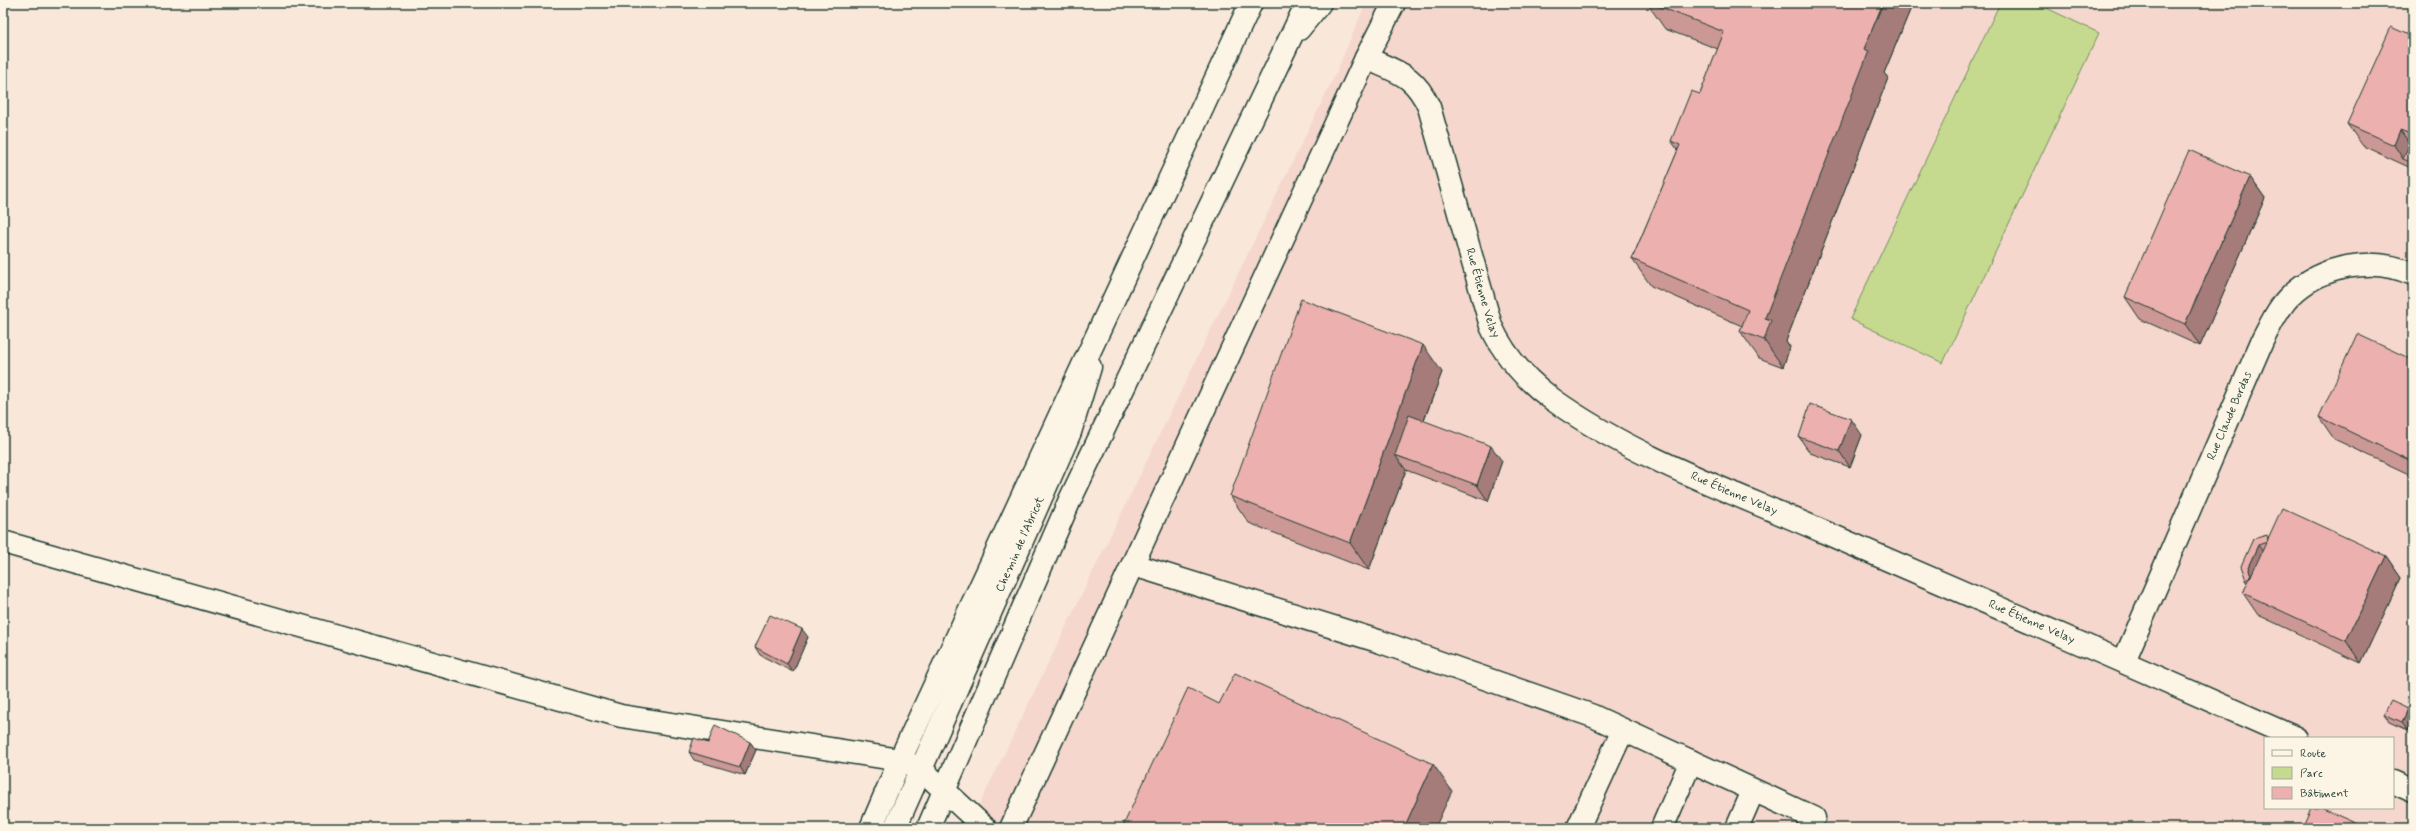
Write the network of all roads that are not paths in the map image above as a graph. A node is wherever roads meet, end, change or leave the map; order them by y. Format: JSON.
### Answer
{"nodes":[{"id":1,"x":1251,"y":3,"type":"edge"},
{"id":2,"x":1307,"y":3,"type":"edge"},
{"id":3,"x":1320,"y":3,"type":"edge"},
{"id":4,"x":1394,"y":3,"type":"edge"},
{"id":5,"x":1289,"y":41,"type":"junction"},
{"id":6,"x":1366,"y":58,"type":"junction"},
{"id":7,"x":2413,"y":274,"type":"edge"},
{"id":8,"x":1107,"y":314,"type":"junction"},
{"id":9,"x":3,"y":542,"type":"edge"},
{"id":10,"x":1134,"y":564,"type":"junction"},
{"id":11,"x":2124,"y":660,"type":"junction"},
{"id":12,"x":1623,"y":730,"type":"junction"},
{"id":13,"x":2294,"y":737,"type":"edge"},
{"id":14,"x":900,"y":760,"type":"junction"},
{"id":15,"x":1691,"y":762,"type":"junction"},
{"id":16,"x":921,"y":769,"type":"junction"},
{"id":17,"x":2394,"y":782,"type":"edge"},
{"id":18,"x":944,"y":790,"type":"junction"},
{"id":19,"x":1754,"y":790,"type":"junction"},
{"id":20,"x":2413,"y":791,"type":"edge"},
{"id":21,"x":871,"y":828,"type":"edge"},
{"id":22,"x":895,"y":828,"type":"edge"},
{"id":23,"x":928,"y":828,"type":"edge"},
{"id":24,"x":985,"y":828,"type":"edge"},
{"id":25,"x":1011,"y":828,"type":"edge"},
{"id":26,"x":1578,"y":828,"type":"edge"},
{"id":27,"x":1662,"y":828,"type":"edge"},
{"id":28,"x":1737,"y":828,"type":"edge"},
{"id":29,"x":1809,"y":828,"type":"edge"}],
"edges":[{"from":1,"to":8,"type":"street"},
{"from":2,"to":5,"type":"street"},
{"from":3,"to":5,"type":"street"},
{"from":4,"to":6,"type":"street"},
{"from":5,"to":18,"type":"street"},
{"from":6,"to":10,"type":"street"},
{"from":6,"to":11,"type":"street","name":"Rue Étienne Velay"},
{"from":7,"to":11,"type":"street","name":"Rue Claude Bordas"},
{"from":8,"to":14,"type":"street"},
{"from":8,"to":16,"type":"street","name":"Chemin de l'Abricot"},
{"from":9,"to":14,"type":"street"},
{"from":10,"to":12,"type":"street"},
{"from":10,"to":25,"type":"street"},
{"from":11,"to":13,"type":"street","name":"Rue Étienne Velay"},
{"from":12,"to":15,"type":"street"},
{"from":12,"to":26,"type":"street"},
{"from":14,"to":16,"type":"street"},
{"from":14,"to":21,"type":"street"},
{"from":15,"to":19,"type":"street"},
{"from":15,"to":27,"type":"street"},
{"from":16,"to":18,"type":"street"},
{"from":16,"to":22,"type":"street","name":"Chemin de l'Abricot"},
{"from":17,"to":20,"type":"street"},
{"from":18,"to":23,"type":"street"},
{"from":18,"to":24,"type":"street"},
{"from":19,"to":28,"type":"street"},
{"from":19,"to":29,"type":"street"}]}
